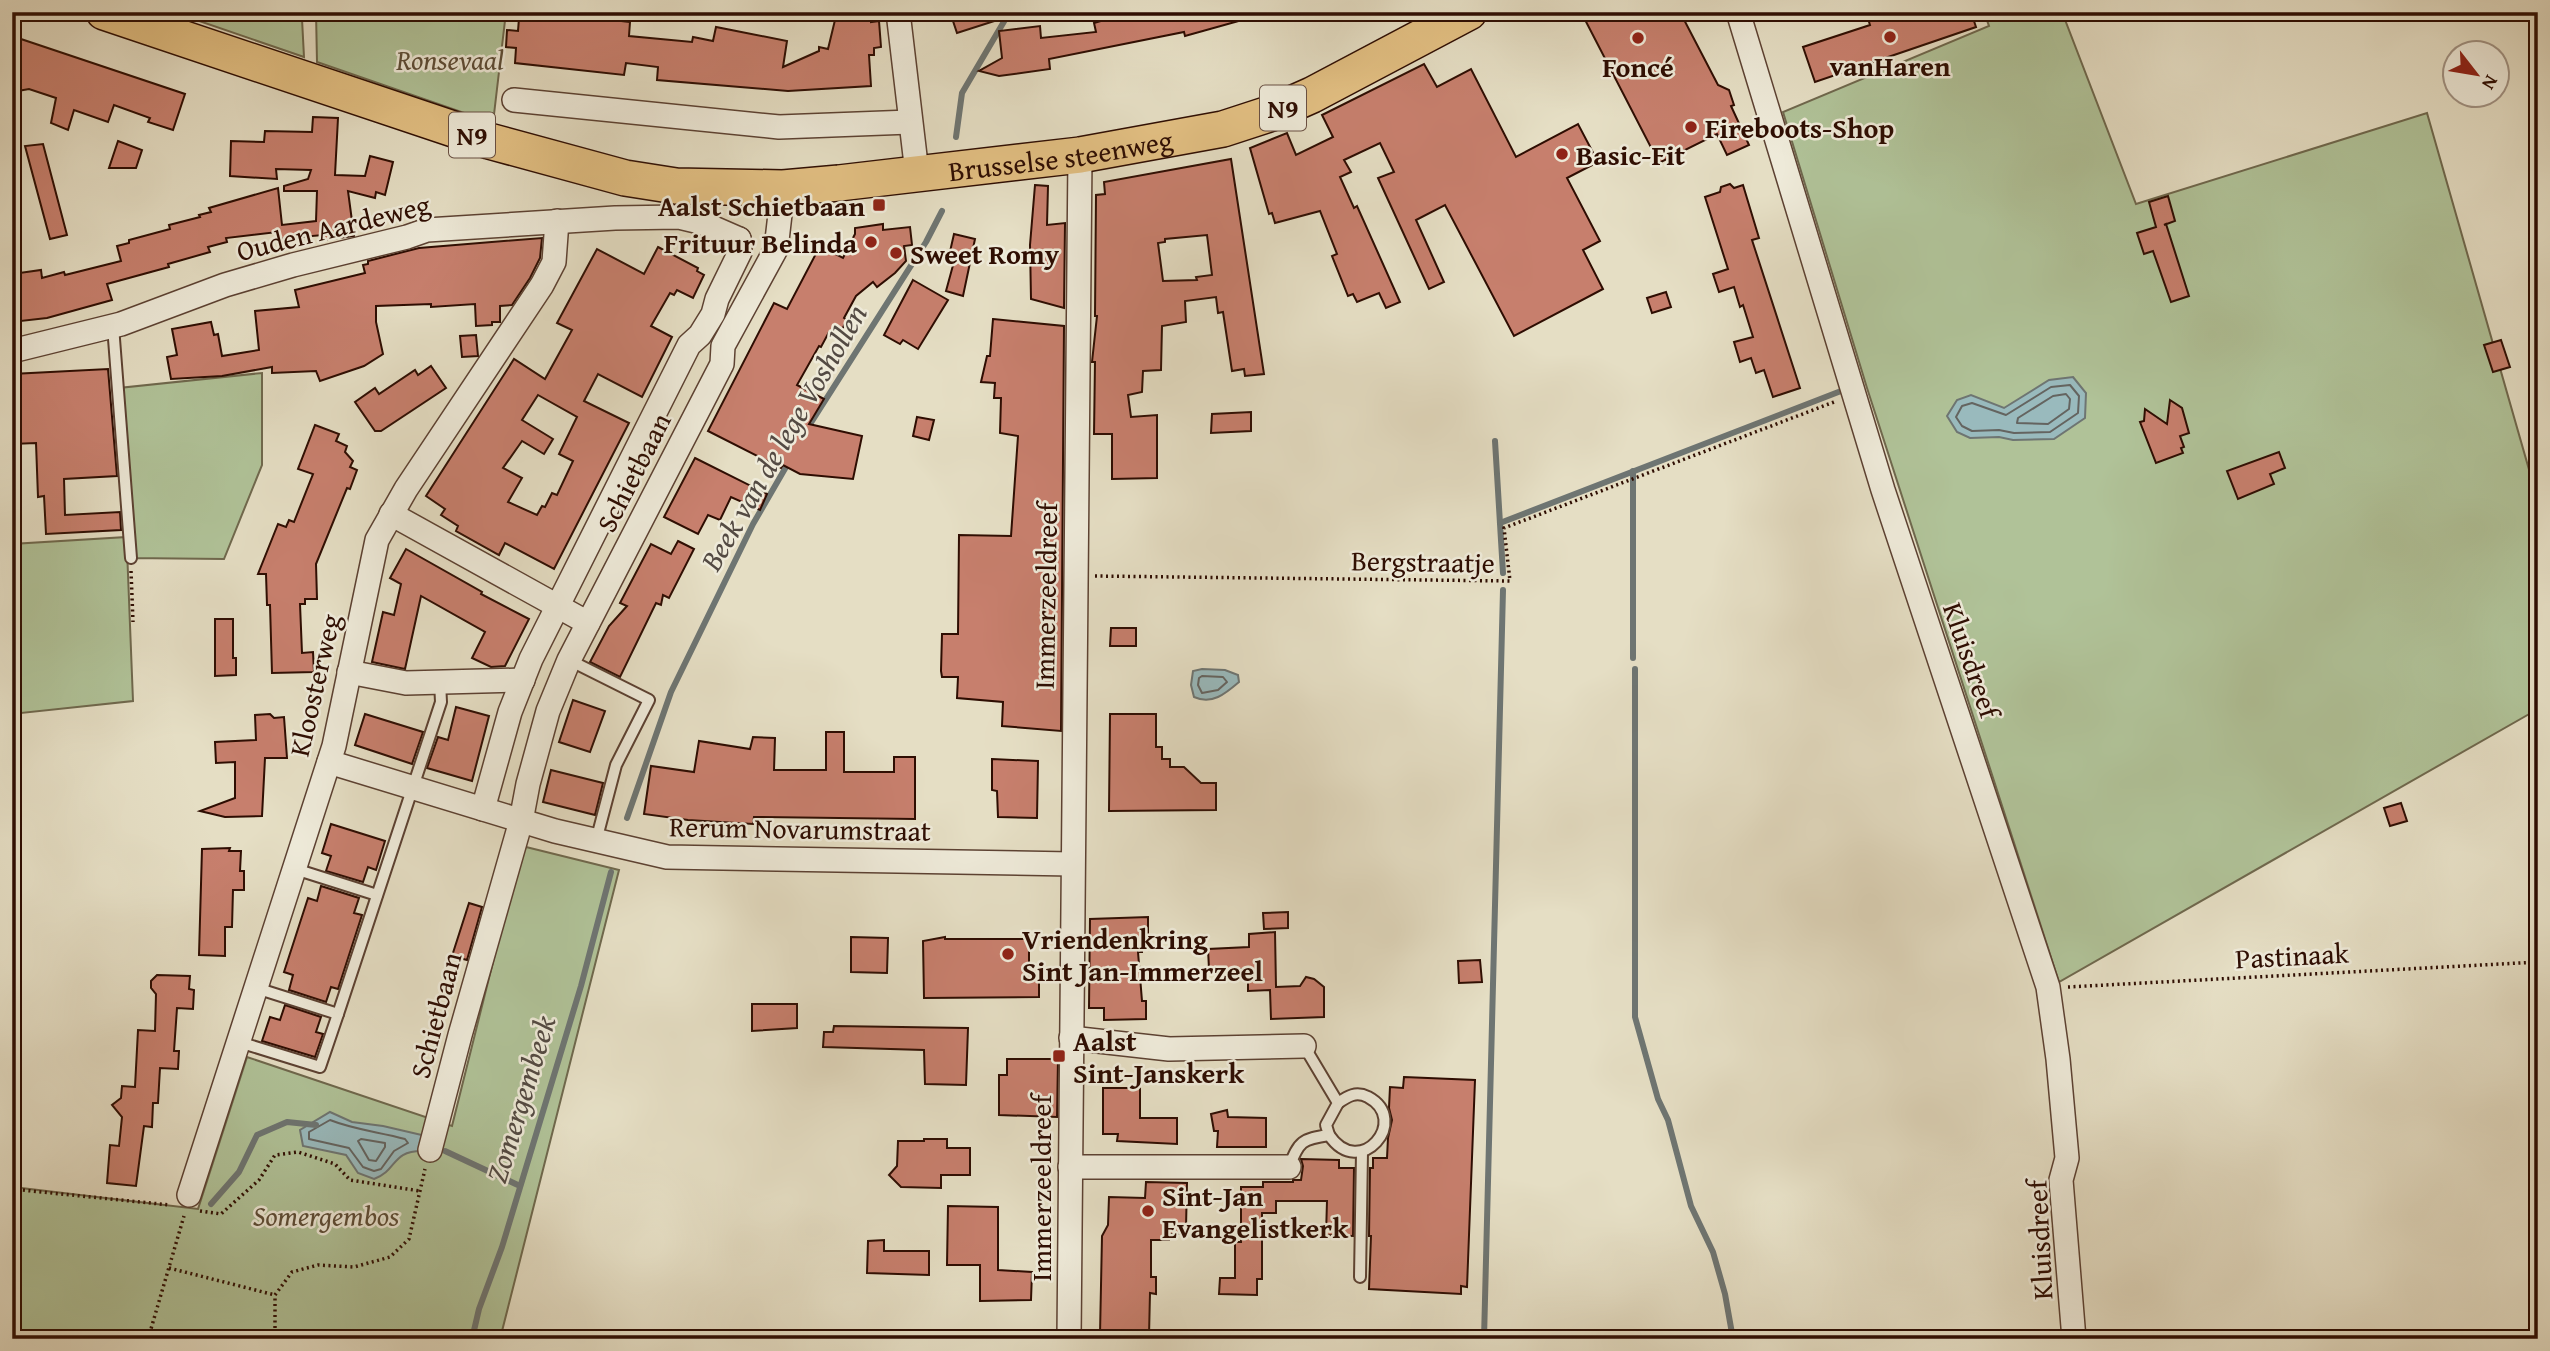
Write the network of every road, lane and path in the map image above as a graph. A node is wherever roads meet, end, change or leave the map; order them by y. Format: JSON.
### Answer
{"nodes":[{"id":1,"x":104,"y":12,"type":"edge"},
{"id":2,"x":898,"y":12,"type":"edge"},
{"id":3,"x":1469,"y":12,"type":"edge"},
{"id":4,"x":1738,"y":12,"type":"edge"},
{"id":5,"x":514,"y":100,"type":"dead end"},
{"id":6,"x":910,"y":122,"type":"junction"},
{"id":7,"x":1080,"y":155,"type":"junction"},
{"id":8,"x":917,"y":173,"type":"junction"},
{"id":9,"x":625,"y":178,"type":"junction"},
{"id":10,"x":783,"y":188,"type":"junction"},
{"id":11,"x":615,"y":218,"type":"junction"},
{"id":12,"x":558,"y":221,"type":"junction"},
{"id":13,"x":779,"y":225,"type":"junction"},
{"id":14,"x":739,"y":239,"type":"junction"},
{"id":15,"x":113,"y":326,"type":"junction"},
{"id":16,"x":700,"y":335,"type":"junction"},
{"id":17,"x":723,"y":346,"type":"junction"},
{"id":18,"x":12,"y":351,"type":"edge"},
{"id":19,"x":1854,"y":394,"type":"junction"},
{"id":20,"x":391,"y":514,"type":"junction"},
{"id":21,"x":131,"y":558,"type":"joint"},
{"id":22,"x":1075,"y":576,"type":"junction"},
{"id":23,"x":557,"y":607,"type":"junction"},
{"id":24,"x":133,"y":622,"type":"dead end"},
{"id":25,"x":588,"y":622,"type":"junction"},
{"id":26,"x":569,"y":660,"type":"junction"},
{"id":27,"x":349,"y":672,"type":"junction"},
{"id":28,"x":523,"y":680,"type":"junction"},
{"id":29,"x":440,"y":691,"type":"junction"},
{"id":30,"x":329,"y":762,"type":"junction"},
{"id":31,"x":412,"y":788,"type":"junction"},
{"id":32,"x":483,"y":809,"type":"junction"},
{"id":33,"x":520,"y":821,"type":"junction"},
{"id":34,"x":596,"y":841,"type":"junction"},
{"id":35,"x":1072,"y":864,"type":"junction"},
{"id":36,"x":295,"y":869,"type":"junction"},
{"id":37,"x":377,"y":895,"type":"junction"},
{"id":38,"x":2538,"y":962,"type":"edge"},
{"id":39,"x":2048,"y":987,"type":"junction"},
{"id":40,"x":256,"y":988,"type":"junction"},
{"id":41,"x":338,"y":1014,"type":"junction"},
{"id":42,"x":1071,"y":1038,"type":"junction"},
{"id":43,"x":239,"y":1042,"type":"junction"},
{"id":44,"x":1304,"y":1046,"type":"joint"},
{"id":45,"x":1338,"y":1103,"type":"junction"},
{"id":46,"x":1329,"y":1135,"type":"junction"},
{"id":47,"x":432,"y":1143,"type":"joint"},
{"id":48,"x":1362,"y":1152,"type":"junction"},
{"id":49,"x":1070,"y":1167,"type":"junction"},
{"id":50,"x":1289,"y":1167,"type":"joint"},
{"id":51,"x":12,"y":1189,"type":"edge"},
{"id":52,"x":420,"y":1191,"type":"junction"},
{"id":53,"x":188,"y":1202,"type":"junction"},
{"id":54,"x":169,"y":1268,"type":"junction"},
{"id":55,"x":1360,"y":1277,"type":"dead end"},
{"id":56,"x":275,"y":1294,"type":"junction"},
{"id":57,"x":148,"y":1339,"type":"edge"},
{"id":58,"x":275,"y":1339,"type":"edge"},
{"id":59,"x":1069,"y":1339,"type":"edge"},
{"id":60,"x":2074,"y":1339,"type":"edge"}],
"edges":[{"from":1,"to":9,"type":"main road","name":"Brusselse steenweg","number":"N9"},
{"from":2,"to":6,"type":"street"},
{"from":3,"to":7,"type":"main road","name":"Brusselse steenweg","number":"N9"},
{"from":4,"to":19,"type":"street","name":"Kluisdreef"},
{"from":5,"to":6,"type":"street"},
{"from":6,"to":8,"type":"street"},
{"from":7,"to":8,"type":"main road","name":"Brusselse steenweg","number":"N9"},
{"from":7,"to":22,"type":"street","name":"Immerzeeldreef"},
{"from":8,"to":10,"type":"main road","name":"Brusselse steenweg","number":"N9"},
{"from":9,"to":10,"type":"main road","name":"Brusselse steenweg","number":"N9"},
{"from":9,"to":11,"type":"street"},
{"from":10,"to":13,"type":"street","name":"Schietbaan"},
{"from":11,"to":12,"type":"street","name":"Ouden Aardeweg"},
{"from":11,"to":14,"type":"street","name":"Ouden Aardeweg"},
{"from":12,"to":15,"type":"street","name":"Ouden Aardeweg"},
{"from":12,"to":20,"type":"street","name":"Kloosterweg"},
{"from":13,"to":14,"type":"street"},
{"from":13,"to":17,"type":"street","name":"Schietbaan"},
{"from":14,"to":16,"type":"street","name":"Schietbaan"},
{"from":15,"to":18,"type":"street","name":"Ouden Aardeweg"},
{"from":15,"to":21,"type":"lane"},
{"from":16,"to":17,"type":"street"},
{"from":16,"to":23,"type":"street","name":"Schietbaan"},
{"from":17,"to":25,"type":"street","name":"Schietbaan"},
{"from":19,"to":22,"type":"path","name":"Bergstraatje"},
{"from":19,"to":39,"type":"street","name":"Kluisdreef"},
{"from":20,"to":23,"type":"street"},
{"from":20,"to":27,"type":"street","name":"Kloosterweg"},
{"from":21,"to":24,"type":"path"},
{"from":22,"to":35,"type":"street","name":"Immerzeeldreef"},
{"from":23,"to":25,"type":"street"},
{"from":23,"to":28,"type":"street","name":"Schietbaan"},
{"from":25,"to":26,"type":"street","name":"Schietbaan"},
{"from":26,"to":33,"type":"street","name":"Schietbaan"},
{"from":26,"to":34,"type":"lane"},
{"from":27,"to":29,"type":"street"},
{"from":27,"to":30,"type":"street","name":"Kloosterweg"},
{"from":28,"to":29,"type":"street"},
{"from":28,"to":32,"type":"street","name":"Schietbaan"},
{"from":29,"to":31,"type":"lane"},
{"from":30,"to":31,"type":"street","name":"Rerum Novarumstraat"},
{"from":30,"to":36,"type":"street","name":"Kloosterweg"},
{"from":31,"to":32,"type":"street","name":"Rerum Novarumstraat"},
{"from":31,"to":37,"type":"lane"},
{"from":32,"to":33,"type":"street","name":"Rerum Novarumstraat"},
{"from":33,"to":34,"type":"street","name":"Rerum Novarumstraat"},
{"from":33,"to":47,"type":"street","name":"Schietbaan"},
{"from":34,"to":35,"type":"street","name":"Rerum Novarumstraat"},
{"from":35,"to":42,"type":"street","name":"Immerzeeldreef"},
{"from":36,"to":37,"type":"lane"},
{"from":36,"to":40,"type":"street","name":"Kloosterweg"},
{"from":37,"to":41,"type":"lane"},
{"from":38,"to":39,"type":"path","name":"Pastinaak"},
{"from":39,"to":60,"type":"street","name":"Kluisdreef"},
{"from":40,"to":41,"type":"lane"},
{"from":40,"to":43,"type":"street","name":"Kloosterweg"},
{"from":41,"to":43,"type":"lane"},
{"from":42,"to":44,"type":"street"},
{"from":42,"to":49,"type":"street","name":"Immerzeeldreef"},
{"from":43,"to":53,"type":"street","name":"Kloosterweg"},
{"from":44,"to":45,"type":"lane"},
{"from":45,"to":46,"type":"lane"},
{"from":45,"to":48,"type":"lane"},
{"from":46,"to":48,"type":"lane"},
{"from":46,"to":50,"type":"lane"},
{"from":47,"to":52,"type":"path"},
{"from":48,"to":55,"type":"lane"},
{"from":49,"to":50,"type":"street"},
{"from":49,"to":59,"type":"street","name":"Immerzeeldreef"},
{"from":51,"to":53,"type":"path"},
{"from":52,"to":53,"type":"path"},
{"from":52,"to":56,"type":"path"},
{"from":53,"to":54,"type":"path"},
{"from":54,"to":56,"type":"path"},
{"from":54,"to":57,"type":"path"},
{"from":56,"to":58,"type":"path"}]}
